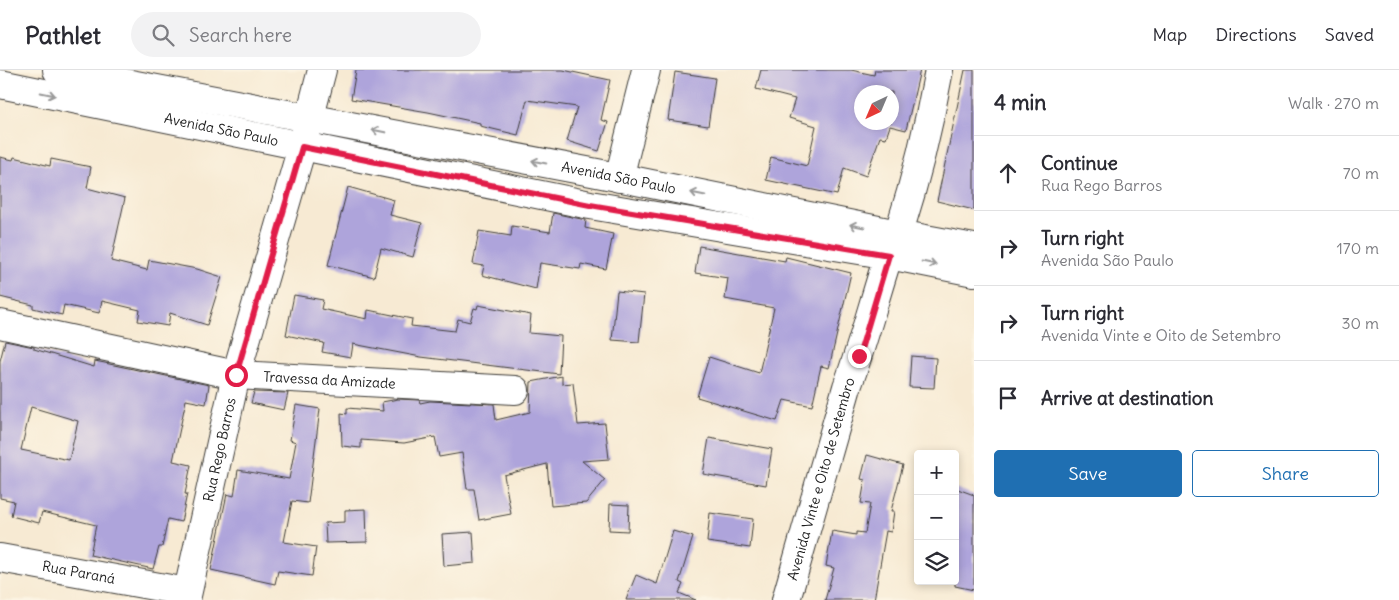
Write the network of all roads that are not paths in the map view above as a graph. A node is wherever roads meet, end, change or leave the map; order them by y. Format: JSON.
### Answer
{"nodes":[{"id":1,"x":6,"y":70,"type":"edge"},
{"id":2,"x":57,"y":70,"type":"edge"},
{"id":3,"x":322,"y":70,"type":"edge"},
{"id":4,"x":646,"y":70,"type":"edge"},
{"id":5,"x":939,"y":70,"type":"edge"},
{"id":6,"x":0,"y":83,"type":"edge"},
{"id":7,"x":310,"y":118,"type":"junction"},
{"id":8,"x":302,"y":147,"type":"junction"},
{"id":9,"x":608,"y":175,"type":"junction"},
{"id":10,"x":590,"y":205,"type":"junction"},
{"id":11,"x":894,"y":245,"type":"junction"},
{"id":12,"x":974,"y":248,"type":"edge"},
{"id":13,"x":974,"y":272,"type":"edge"},
{"id":14,"x":0,"y":324,"type":"edge"},
{"id":15,"x":236,"y":375,"type":"junction"},
{"id":16,"x":515,"y":390,"type":"dead end"},
{"id":17,"x":0,"y":558,"type":"edge"},
{"id":18,"x":186,"y":596,"type":"edge"},
{"id":19,"x":786,"y":600,"type":"edge"}],
"edges":[{"from":1,"to":6,"type":"street"},
{"from":2,"to":7,"type":"street","name":"Avenida São Paulo"},
{"from":3,"to":7,"type":"street","name":"Rua Rego Barros"},
{"from":4,"to":9,"type":"street"},
{"from":5,"to":11,"type":"street","name":"Avenida Vinte e Oito de Setembro"},
{"from":6,"to":8,"type":"street","name":"Avenida São Paulo","one_way":true},
{"from":7,"to":8,"type":"street","name":"Rua Rego Barros"},
{"from":9,"to":7,"type":"street","name":"Avenida São Paulo","one_way":true},
{"from":8,"to":10,"type":"street","name":"Avenida São Paulo"},
{"from":8,"to":15,"type":"street","name":"Rua Rego Barros"},
{"from":9,"to":10,"type":"street"},
{"from":11,"to":9,"type":"street","name":"Avenida São Paulo","one_way":true},
{"from":10,"to":11,"type":"street","name":"Avenida São Paulo"},
{"from":11,"to":12,"type":"street","name":"Avenida São Paulo"},
{"from":11,"to":13,"type":"street","name":"Avenida São Paulo","one_way":true},
{"from":11,"to":19,"type":"street","name":"Avenida Vinte e Oito de Setembro"},
{"from":14,"to":15,"type":"street","name":"Travessa da Amizade"},
{"from":15,"to":16,"type":"street","name":"Travessa da Amizade"},
{"from":15,"to":18,"type":"street","name":"Rua Rego Barros"},
{"from":17,"to":18,"type":"street","name":"Rua Paraná"}]}
